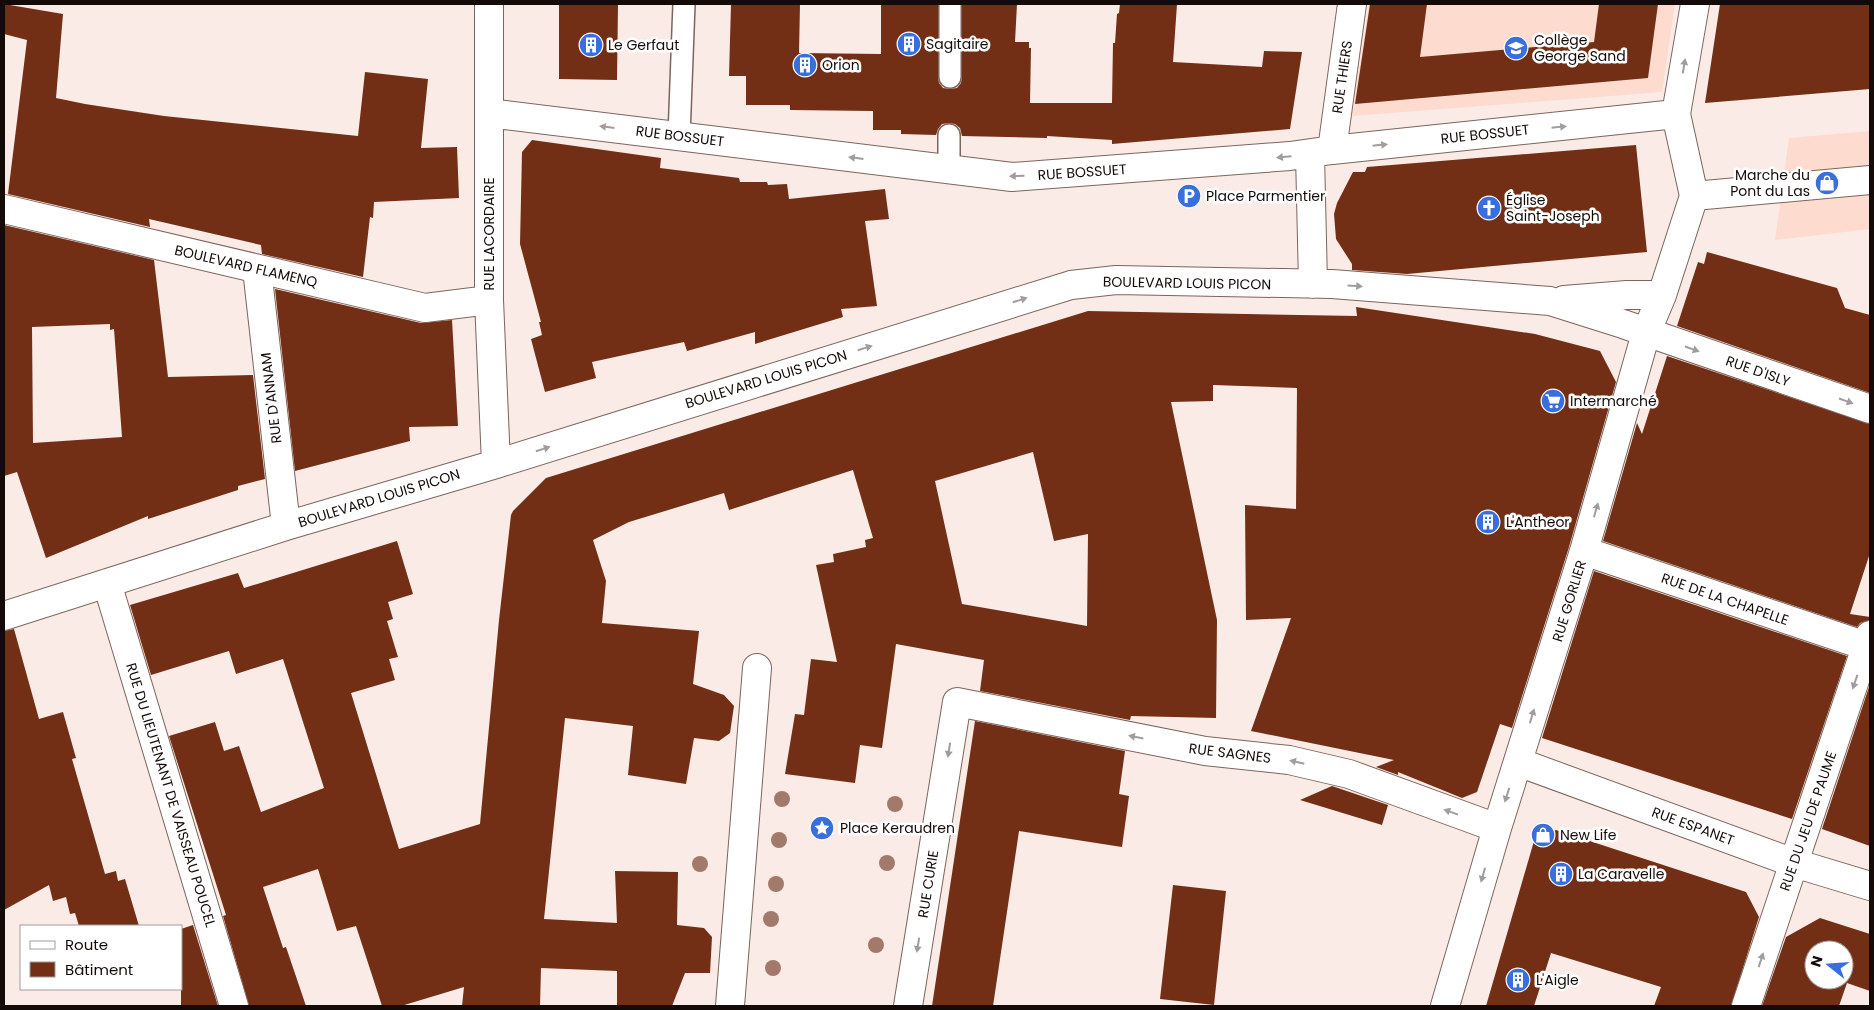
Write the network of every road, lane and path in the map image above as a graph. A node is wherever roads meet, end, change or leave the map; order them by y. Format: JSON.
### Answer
{"nodes":[{"id":1,"x":489,"y":4,"type":"edge"},
{"id":2,"x":684,"y":4,"type":"edge"},
{"id":3,"x":950,"y":4,"type":"edge"},
{"id":4,"x":1352,"y":4,"type":"edge"},
{"id":5,"x":1695,"y":4,"type":"edge"},
{"id":6,"x":950,"y":78,"type":"dead end"},
{"id":7,"x":490,"y":113,"type":"junction"},
{"id":8,"x":1676,"y":114,"type":"junction"},
{"id":9,"x":679,"y":136,"type":"junction"},
{"id":10,"x":949,"y":136,"type":"dead end"},
{"id":11,"x":1321,"y":152,"type":"junction"},
{"id":12,"x":949,"y":169,"type":"junction"},
{"id":13,"x":1870,"y":180,"type":"edge"},
{"id":14,"x":1694,"y":196,"type":"junction"},
{"id":15,"x":4,"y":209,"type":"edge"},
{"id":16,"x":256,"y":269,"type":"junction"},
{"id":17,"x":1313,"y":284,"type":"junction"},
{"id":18,"x":1662,"y":295,"type":"junction"},
{"id":19,"x":489,"y":300,"type":"junction"},
{"id":20,"x":1550,"y":301,"type":"junction"},
{"id":21,"x":1646,"y":333,"type":"junction"},
{"id":22,"x":1870,"y":409,"type":"edge"},
{"id":23,"x":496,"y":464,"type":"junction"},
{"id":24,"x":286,"y":526,"type":"junction"},
{"id":25,"x":1584,"y":551,"type":"junction"},
{"id":26,"x":107,"y":583,"type":"junction"},
{"id":27,"x":4,"y":616,"type":"edge"},
{"id":28,"x":1868,"y":641,"type":"edge"},
{"id":29,"x":757,"y":668,"type":"dead end"},
{"id":30,"x":957,"y":702,"type":"joint"},
{"id":31,"x":1518,"y":762,"type":"junction"},
{"id":32,"x":1497,"y":828,"type":"junction"},
{"id":33,"x":1794,"y":863,"type":"junction"},
{"id":34,"x":1870,"y":886,"type":"edge"},
{"id":35,"x":234,"y":1006,"type":"edge"},
{"id":36,"x":730,"y":1006,"type":"edge"},
{"id":37,"x":908,"y":1006,"type":"edge"},
{"id":38,"x":1445,"y":1006,"type":"edge"},
{"id":39,"x":1746,"y":1006,"type":"edge"}],
"edges":[{"from":1,"to":7,"type":"street","name":"RUE LACORDAIRE"},
{"from":2,"to":9,"type":"lane"},
{"from":3,"to":6,"type":"lane"},
{"from":4,"to":11,"type":"street","name":"RUE THIERS"},
{"from":8,"to":5,"type":"street","one_way":true},
{"from":9,"to":7,"type":"street","name":"RUE BOSSUET","one_way":true},
{"from":7,"to":19,"type":"street","name":"RUE LACORDAIRE"},
{"from":11,"to":8,"type":"street","name":"RUE BOSSUET","one_way":true},
{"from":8,"to":14,"type":"street"},
{"from":12,"to":9,"type":"street","name":"RUE BOSSUET","one_way":true},
{"from":10,"to":12,"type":"lane"},
{"from":11,"to":12,"type":"street","name":"RUE BOSSUET","one_way":true},
{"from":11,"to":17,"type":"street"},
{"from":13,"to":14,"type":"street"},
{"from":14,"to":18,"type":"street","name":"RUE GORLIER"},
{"from":15,"to":16,"type":"street","name":"BOULEVARD FLAMENQ"},
{"from":16,"to":19,"type":"street","name":"BOULEVARD FLAMENQ"},
{"from":16,"to":24,"type":"street","name":"RUE D'ANNAM"},
{"from":17,"to":20,"type":"street","name":"BOULEVARD LOUIS PICON","one_way":true},
{"from":23,"to":17,"type":"street","name":"BOULEVARD LOUIS PICON","one_way":true},
{"from":18,"to":20,"type":"street","name":"BOULEVARD LOUIS PICON"},
{"from":18,"to":21,"type":"street","name":"RUE GORLIER"},
{"from":19,"to":23,"type":"street","name":"RUE LACORDAIRE"},
{"from":20,"to":21,"type":"street","name":"BOULEVARD LOUIS PICON"},
{"from":21,"to":22,"type":"street","name":"RUE D'ISLY","one_way":true},
{"from":25,"to":21,"type":"street","name":"RUE GORLIER","one_way":true},
{"from":23,"to":24,"type":"street","name":"BOULEVARD LOUIS PICON"},
{"from":24,"to":26,"type":"street","name":"BOULEVARD LOUIS PICON"},
{"from":25,"to":28,"type":"street","name":"RUE DE LA CHAPELLE"},
{"from":31,"to":25,"type":"street","name":"RUE GORLIER","one_way":true},
{"from":26,"to":27,"type":"street","name":"BOULEVARD LOUIS PICON"},
{"from":26,"to":35,"type":"street","name":"RUE DU LIEUTENANT DE VAISSEAU POUCEL"},
{"from":28,"to":33,"type":"street","name":"RUE DU JEU DE PAUME","one_way":true},
{"from":29,"to":36,"type":"street"},
{"from":32,"to":30,"type":"street","name":"RUE SAGNES","one_way":true},
{"from":30,"to":37,"type":"street","name":"RUE CURIE","one_way":true},
{"from":31,"to":32,"type":"street","name":"RUE GORLIER","one_way":true},
{"from":31,"to":33,"type":"street","name":"RUE ESPANET"},
{"from":32,"to":38,"type":"street","name":"RUE GORLIER","one_way":true},
{"from":33,"to":34,"type":"street","name":"RUE ESPANET"},
{"from":39,"to":33,"type":"street","name":"RUE DU JEU DE PAUME","one_way":true}]}
